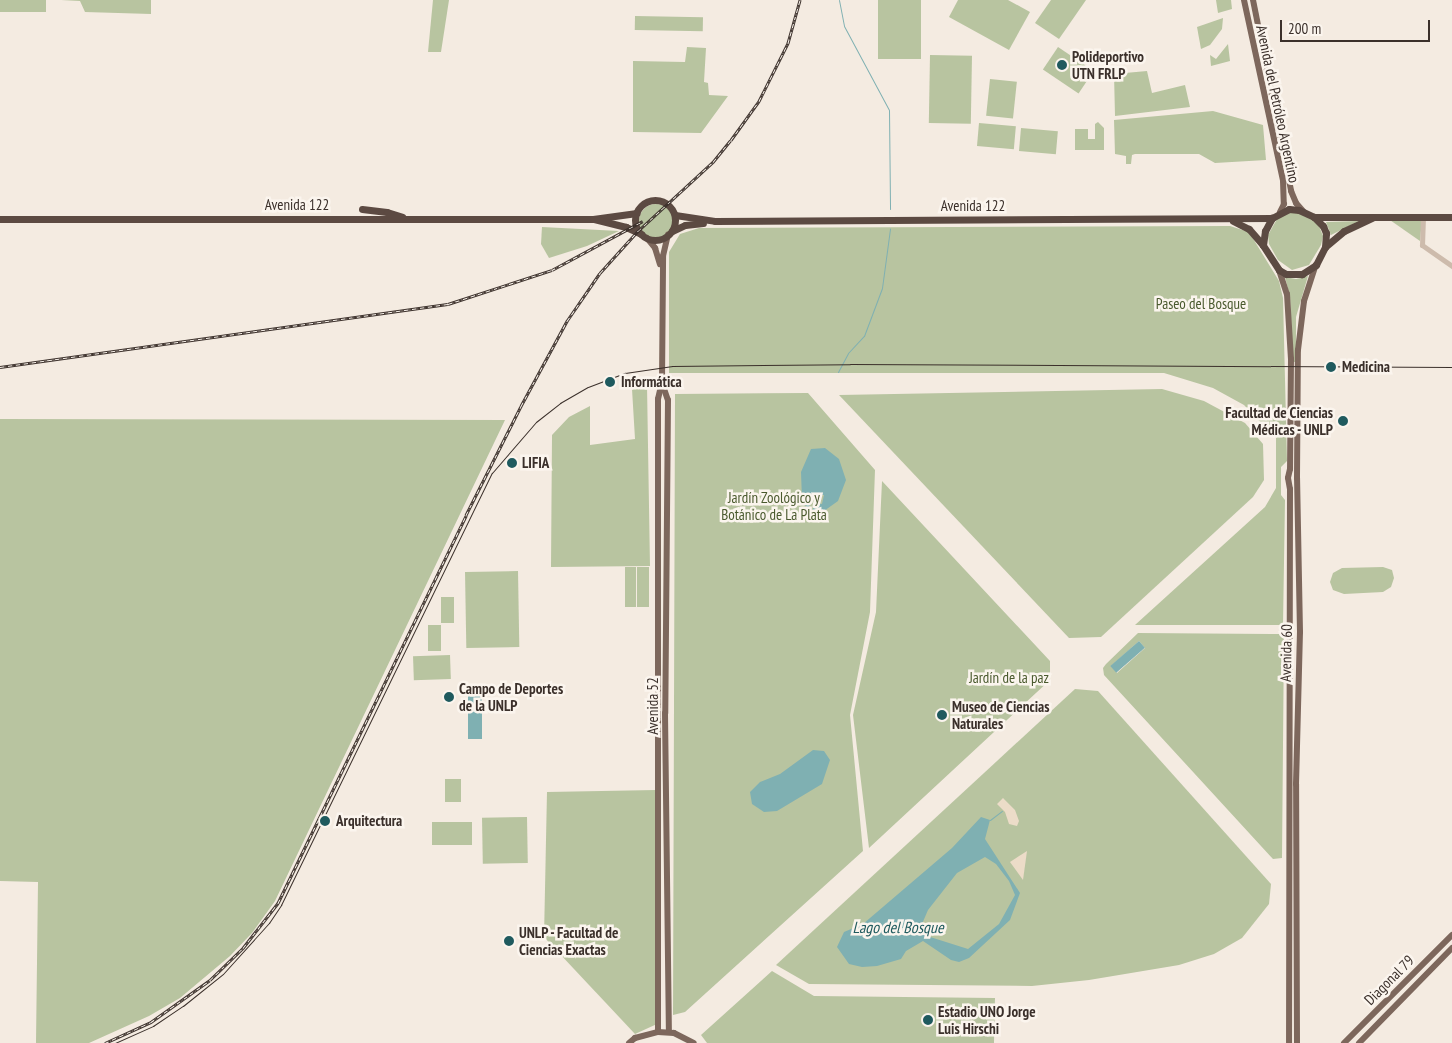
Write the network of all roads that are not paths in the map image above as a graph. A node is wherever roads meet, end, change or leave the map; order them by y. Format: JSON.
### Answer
{"nodes":[{"id":1,"x":1244,"y":0,"type":"edge"},
{"id":2,"x":1252,"y":0,"type":"edge"},
{"id":3,"x":362,"y":209,"type":"dead end"},
{"id":4,"x":1280,"y":212,"type":"junction"},
{"id":5,"x":1304,"y":212,"type":"junction"},
{"id":6,"x":637,"y":213,"type":"junction"},
{"id":7,"x":675,"y":215,"type":"junction"},
{"id":8,"x":1314,"y":217,"type":"junction"},
{"id":9,"x":1375,"y":217,"type":"junction"},
{"id":10,"x":1423,"y":217,"type":"junction"},
{"id":11,"x":1452,"y":217,"type":"edge"},
{"id":12,"x":0,"y":218,"type":"edge"},
{"id":13,"x":407,"y":218,"type":"junction"},
{"id":14,"x":1272,"y":218,"type":"junction"},
{"id":15,"x":593,"y":219,"type":"junction"},
{"id":16,"x":1230,"y":220,"type":"junction"},
{"id":17,"x":715,"y":221,"type":"junction"},
{"id":18,"x":670,"y":233,"type":"junction"},
{"id":19,"x":644,"y":236,"type":"junction"},
{"id":20,"x":1264,"y":245,"type":"junction"},
{"id":21,"x":1325,"y":246,"type":"junction"},
{"id":22,"x":1316,"y":265,"type":"junction"},
{"id":23,"x":1452,"y":266,"type":"edge"},
{"id":24,"x":1279,"y":270,"type":"junction"},
{"id":25,"x":662,"y":275,"type":"junction"},
{"id":26,"x":662,"y":381,"type":"junction"},
{"id":27,"x":1452,"y":935,"type":"edge"},
{"id":28,"x":1452,"y":948,"type":"edge"},
{"id":29,"x":658,"y":1032,"type":"junction"},
{"id":30,"x":669,"y":1032,"type":"junction"},
{"id":31,"x":629,"y":1043,"type":"edge"},
{"id":32,"x":694,"y":1043,"type":"edge"},
{"id":33,"x":1288,"y":1043,"type":"edge"},
{"id":34,"x":1297,"y":1043,"type":"edge"},
{"id":35,"x":1344,"y":1043,"type":"edge"},
{"id":36,"x":1359,"y":1043,"type":"edge"}],
"edges":[{"from":1,"to":4,"type":"main road","name":"Avenida del Petróleo Argentino"},
{"from":2,"to":5,"type":"main road","name":"Avenida del Petróleo Argentino"},
{"from":3,"to":13,"type":"highway"},
{"from":4,"to":5,"type":"highway"},
{"from":4,"to":14,"type":"highway"},
{"from":5,"to":8,"type":"highway"},
{"from":6,"to":7,"type":"highway"},
{"from":6,"to":15,"type":"highway","name":"Avenida 122"},
{"from":6,"to":19,"type":"highway"},
{"from":7,"to":17,"type":"highway","name":"Avenida 122"},
{"from":7,"to":18,"type":"highway"},
{"from":8,"to":9,"type":"highway"},
{"from":8,"to":21,"type":"highway"},
{"from":9,"to":10,"type":"highway"},
{"from":9,"to":21,"type":"highway"},
{"from":10,"to":11,"type":"highway"},
{"from":10,"to":23,"type":"street"},
{"from":12,"to":13,"type":"highway","name":"Avenida 122"},
{"from":13,"to":15,"type":"highway","name":"Avenida 122"},
{"from":14,"to":16,"type":"highway","name":"Avenida 122"},
{"from":14,"to":20,"type":"highway"},
{"from":15,"to":19,"type":"highway","name":"Avenida 122"},
{"from":16,"to":17,"type":"highway","name":"Avenida 122"},
{"from":16,"to":20,"type":"highway","name":"Avenida 122"},
{"from":17,"to":18,"type":"highway","name":"Avenida 122"},
{"from":18,"to":19,"type":"highway"},
{"from":18,"to":25,"type":"main road","name":"Avenida 52"},
{"from":19,"to":25,"type":"main road","name":"Avenida 52"},
{"from":20,"to":24,"type":"highway"},
{"from":21,"to":22,"type":"highway"},
{"from":22,"to":24,"type":"highway"},
{"from":22,"to":34,"type":"main road","name":"Avenida 60"},
{"from":24,"to":33,"type":"main road","name":"Avenida 60"},
{"from":25,"to":26,"type":"main road","name":"Avenida 52"},
{"from":26,"to":29,"type":"main road","name":"Avenida 52"},
{"from":26,"to":30,"type":"main road","name":"Avenida 52"},
{"from":27,"to":35,"type":"main road","name":"Diagonal 79"},
{"from":28,"to":36,"type":"main road","name":"Diagonal 79"},
{"from":29,"to":30,"type":"main road"},
{"from":29,"to":31,"type":"main road"},
{"from":30,"to":32,"type":"main road"}]}
